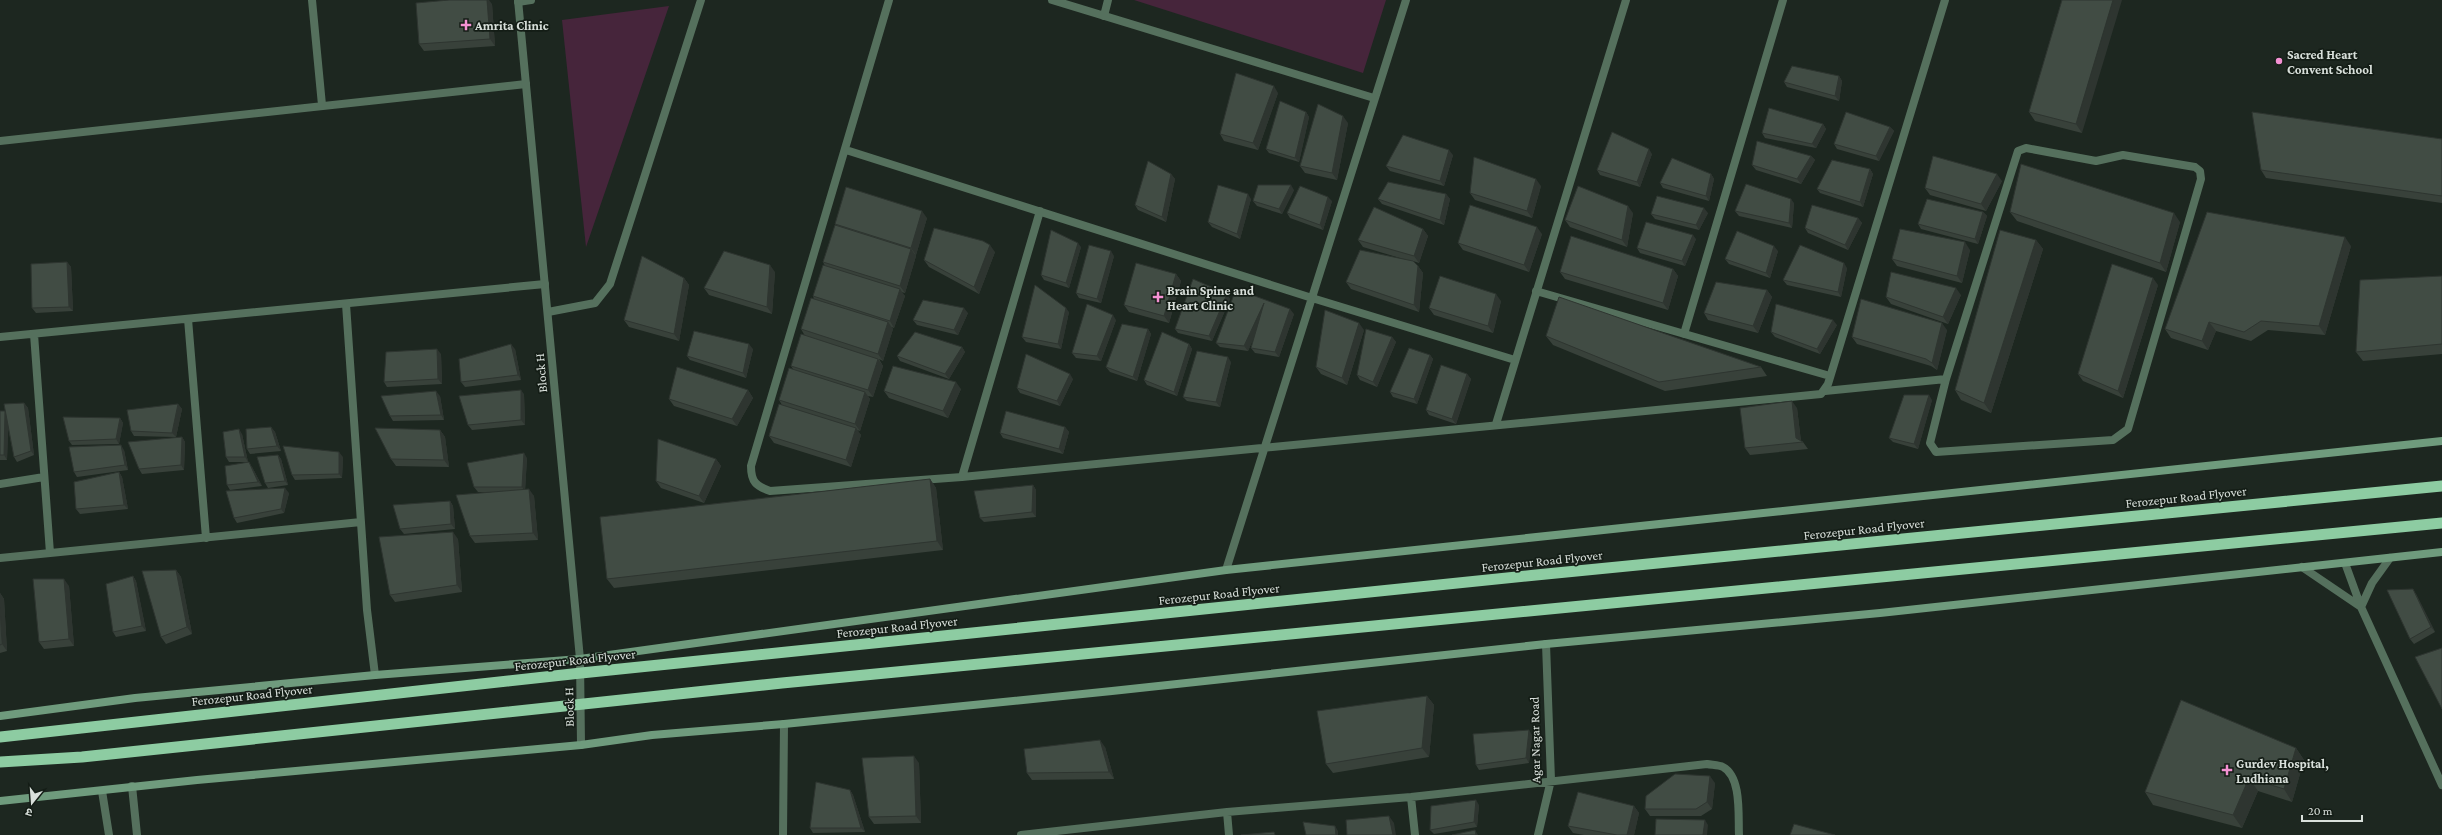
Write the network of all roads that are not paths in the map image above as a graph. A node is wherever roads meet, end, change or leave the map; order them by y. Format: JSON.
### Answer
{"nodes":[{"id":1,"x":312,"y":0,"type":"edge"},
{"id":2,"x":531,"y":0,"type":"edge"},
{"id":3,"x":701,"y":0,"type":"edge"},
{"id":4,"x":889,"y":0,"type":"edge"},
{"id":5,"x":1052,"y":0,"type":"edge"},
{"id":6,"x":1108,"y":0,"type":"edge"},
{"id":7,"x":1406,"y":0,"type":"edge"},
{"id":8,"x":1626,"y":0,"type":"edge"},
{"id":9,"x":1783,"y":0,"type":"edge"},
{"id":10,"x":1945,"y":0,"type":"edge"},
{"id":11,"x":518,"y":1,"type":"edge"},
{"id":12,"x":1104,"y":16,"type":"junction"},
{"id":13,"x":526,"y":84,"type":"junction"},
{"id":14,"x":1374,"y":98,"type":"junction"},
{"id":15,"x":322,"y":105,"type":"junction"},
{"id":16,"x":0,"y":141,"type":"edge"},
{"id":17,"x":846,"y":150,"type":"junction"},
{"id":18,"x":1040,"y":211,"type":"junction"},
{"id":19,"x":545,"y":284,"type":"junction"},
{"id":20,"x":1536,"y":291,"type":"junction"},
{"id":21,"x":1312,"y":298,"type":"junction"},
{"id":22,"x":346,"y":304,"type":"junction"},
{"id":23,"x":548,"y":312,"type":"junction"},
{"id":24,"x":188,"y":319,"type":"junction"},
{"id":25,"x":34,"y":334,"type":"junction"},
{"id":26,"x":1684,"y":334,"type":"junction"},
{"id":27,"x":0,"y":338,"type":"edge"},
{"id":28,"x":1515,"y":360,"type":"junction"},
{"id":29,"x":1830,"y":376,"type":"junction"},
{"id":30,"x":1946,"y":379,"type":"junction"},
{"id":31,"x":1825,"y":391,"type":"junction"},
{"id":32,"x":1496,"y":424,"type":"junction"},
{"id":33,"x":2442,"y":442,"type":"edge"},
{"id":34,"x":1266,"y":446,"type":"junction"},
{"id":35,"x":44,"y":477,"type":"junction"},
{"id":36,"x":962,"y":477,"type":"junction"},
{"id":37,"x":0,"y":484,"type":"edge"},
{"id":38,"x":2442,"y":486,"type":"edge"},
{"id":39,"x":361,"y":522,"type":"junction"},
{"id":40,"x":2442,"y":523,"type":"edge"},
{"id":41,"x":206,"y":538,"type":"junction"},
{"id":42,"x":2442,"y":552,"type":"edge"},
{"id":43,"x":50,"y":553,"type":"junction"},
{"id":44,"x":0,"y":558,"type":"edge"},
{"id":45,"x":2390,"y":558,"type":"junction"},
{"id":46,"x":2345,"y":563,"type":"junction"},
{"id":47,"x":2302,"y":567,"type":"junction"},
{"id":48,"x":1226,"y":570,"type":"junction"},
{"id":49,"x":2361,"y":607,"type":"junction"},
{"id":50,"x":1546,"y":644,"type":"junction"},
{"id":51,"x":580,"y":659,"type":"junction"},
{"id":52,"x":375,"y":675,"type":"junction"},
{"id":53,"x":0,"y":716,"type":"edge"},
{"id":54,"x":784,"y":724,"type":"junction"},
{"id":55,"x":0,"y":737,"type":"edge"},
{"id":56,"x":581,"y":745,"type":"junction"},
{"id":57,"x":0,"y":762,"type":"edge"},
{"id":58,"x":1551,"y":780,"type":"junction"},
{"id":59,"x":2442,"y":785,"type":"edge"},
{"id":60,"x":132,"y":786,"type":"junction"},
{"id":61,"x":102,"y":791,"type":"junction"},
{"id":62,"x":1411,"y":797,"type":"junction"},
{"id":63,"x":0,"y":801,"type":"edge"},
{"id":64,"x":1227,"y":812,"type":"junction"},
{"id":65,"x":109,"y":835,"type":"edge"},
{"id":66,"x":137,"y":835,"type":"edge"},
{"id":67,"x":783,"y":835,"type":"edge"},
{"id":68,"x":1021,"y":835,"type":"edge"},
{"id":69,"x":1229,"y":835,"type":"edge"},
{"id":70,"x":1415,"y":835,"type":"edge"},
{"id":71,"x":1538,"y":835,"type":"edge"},
{"id":72,"x":1738,"y":835,"type":"edge"}],
"edges":[{"from":1,"to":15,"type":"street"},
{"from":2,"to":11,"type":"street"},
{"from":3,"to":23,"type":"street"},
{"from":4,"to":17,"type":"street"},
{"from":5,"to":12,"type":"street"},
{"from":6,"to":12,"type":"street"},
{"from":7,"to":14,"type":"street"},
{"from":8,"to":20,"type":"street"},
{"from":9,"to":26,"type":"street"},
{"from":10,"to":29,"type":"street"},
{"from":11,"to":13,"type":"street","name":"Block H"},
{"from":12,"to":14,"type":"street"},
{"from":13,"to":15,"type":"street"},
{"from":13,"to":19,"type":"street","name":"Block H"},
{"from":14,"to":21,"type":"street"},
{"from":15,"to":16,"type":"street"},
{"from":17,"to":18,"type":"street"},
{"from":17,"to":36,"type":"street"},
{"from":18,"to":21,"type":"street"},
{"from":18,"to":36,"type":"street"},
{"from":19,"to":22,"type":"street"},
{"from":19,"to":23,"type":"street","name":"Block H"},
{"from":20,"to":26,"type":"street"},
{"from":20,"to":28,"type":"street"},
{"from":21,"to":28,"type":"street"},
{"from":21,"to":34,"type":"street"},
{"from":22,"to":24,"type":"street"},
{"from":22,"to":39,"type":"street"},
{"from":23,"to":51,"type":"street","name":"Block H"},
{"from":24,"to":25,"type":"street"},
{"from":24,"to":41,"type":"street"},
{"from":25,"to":27,"type":"street"},
{"from":25,"to":35,"type":"street"},
{"from":26,"to":29,"type":"street"},
{"from":28,"to":32,"type":"street"},
{"from":29,"to":31,"type":"street"},
{"from":30,"to":30,"type":"street"},
{"from":30,"to":31,"type":"street"},
{"from":31,"to":32,"type":"street"},
{"from":32,"to":34,"type":"street"},
{"from":33,"to":48,"type":"main road"},
{"from":34,"to":36,"type":"street"},
{"from":34,"to":48,"type":"street"},
{"from":35,"to":37,"type":"street"},
{"from":35,"to":43,"type":"street"},
{"from":38,"to":55,"type":"highway","name":"Ferozepur Road Flyover","bridge":true},
{"from":39,"to":41,"type":"street"},
{"from":39,"to":52,"type":"street"},
{"from":40,"to":57,"type":"highway","bridge":true},
{"from":41,"to":43,"type":"street"},
{"from":42,"to":45,"type":"main road"},
{"from":43,"to":44,"type":"street"},
{"from":45,"to":46,"type":"main road"},
{"from":45,"to":49,"type":"street"},
{"from":46,"to":47,"type":"main road"},
{"from":46,"to":49,"type":"street"},
{"from":47,"to":49,"type":"street"},
{"from":47,"to":50,"type":"main road"},
{"from":48,"to":51,"type":"main road"},
{"from":49,"to":59,"type":"street"},
{"from":50,"to":54,"type":"main road"},
{"from":50,"to":58,"type":"street","name":"Agar Nagar Road"},
{"from":51,"to":52,"type":"main road"},
{"from":51,"to":56,"type":"street","name":"Block H"},
{"from":52,"to":53,"type":"main road"},
{"from":54,"to":56,"type":"main road"},
{"from":54,"to":67,"type":"street"},
{"from":56,"to":60,"type":"main road"},
{"from":58,"to":62,"type":"street"},
{"from":58,"to":71,"type":"street","name":"Agar Nagar Road"},
{"from":58,"to":72,"type":"street"},
{"from":60,"to":61,"type":"main road"},
{"from":60,"to":66,"type":"street"},
{"from":61,"to":63,"type":"main road"},
{"from":61,"to":65,"type":"street"},
{"from":62,"to":64,"type":"street"},
{"from":62,"to":70,"type":"street"},
{"from":64,"to":68,"type":"street"},
{"from":64,"to":69,"type":"street"}]}
